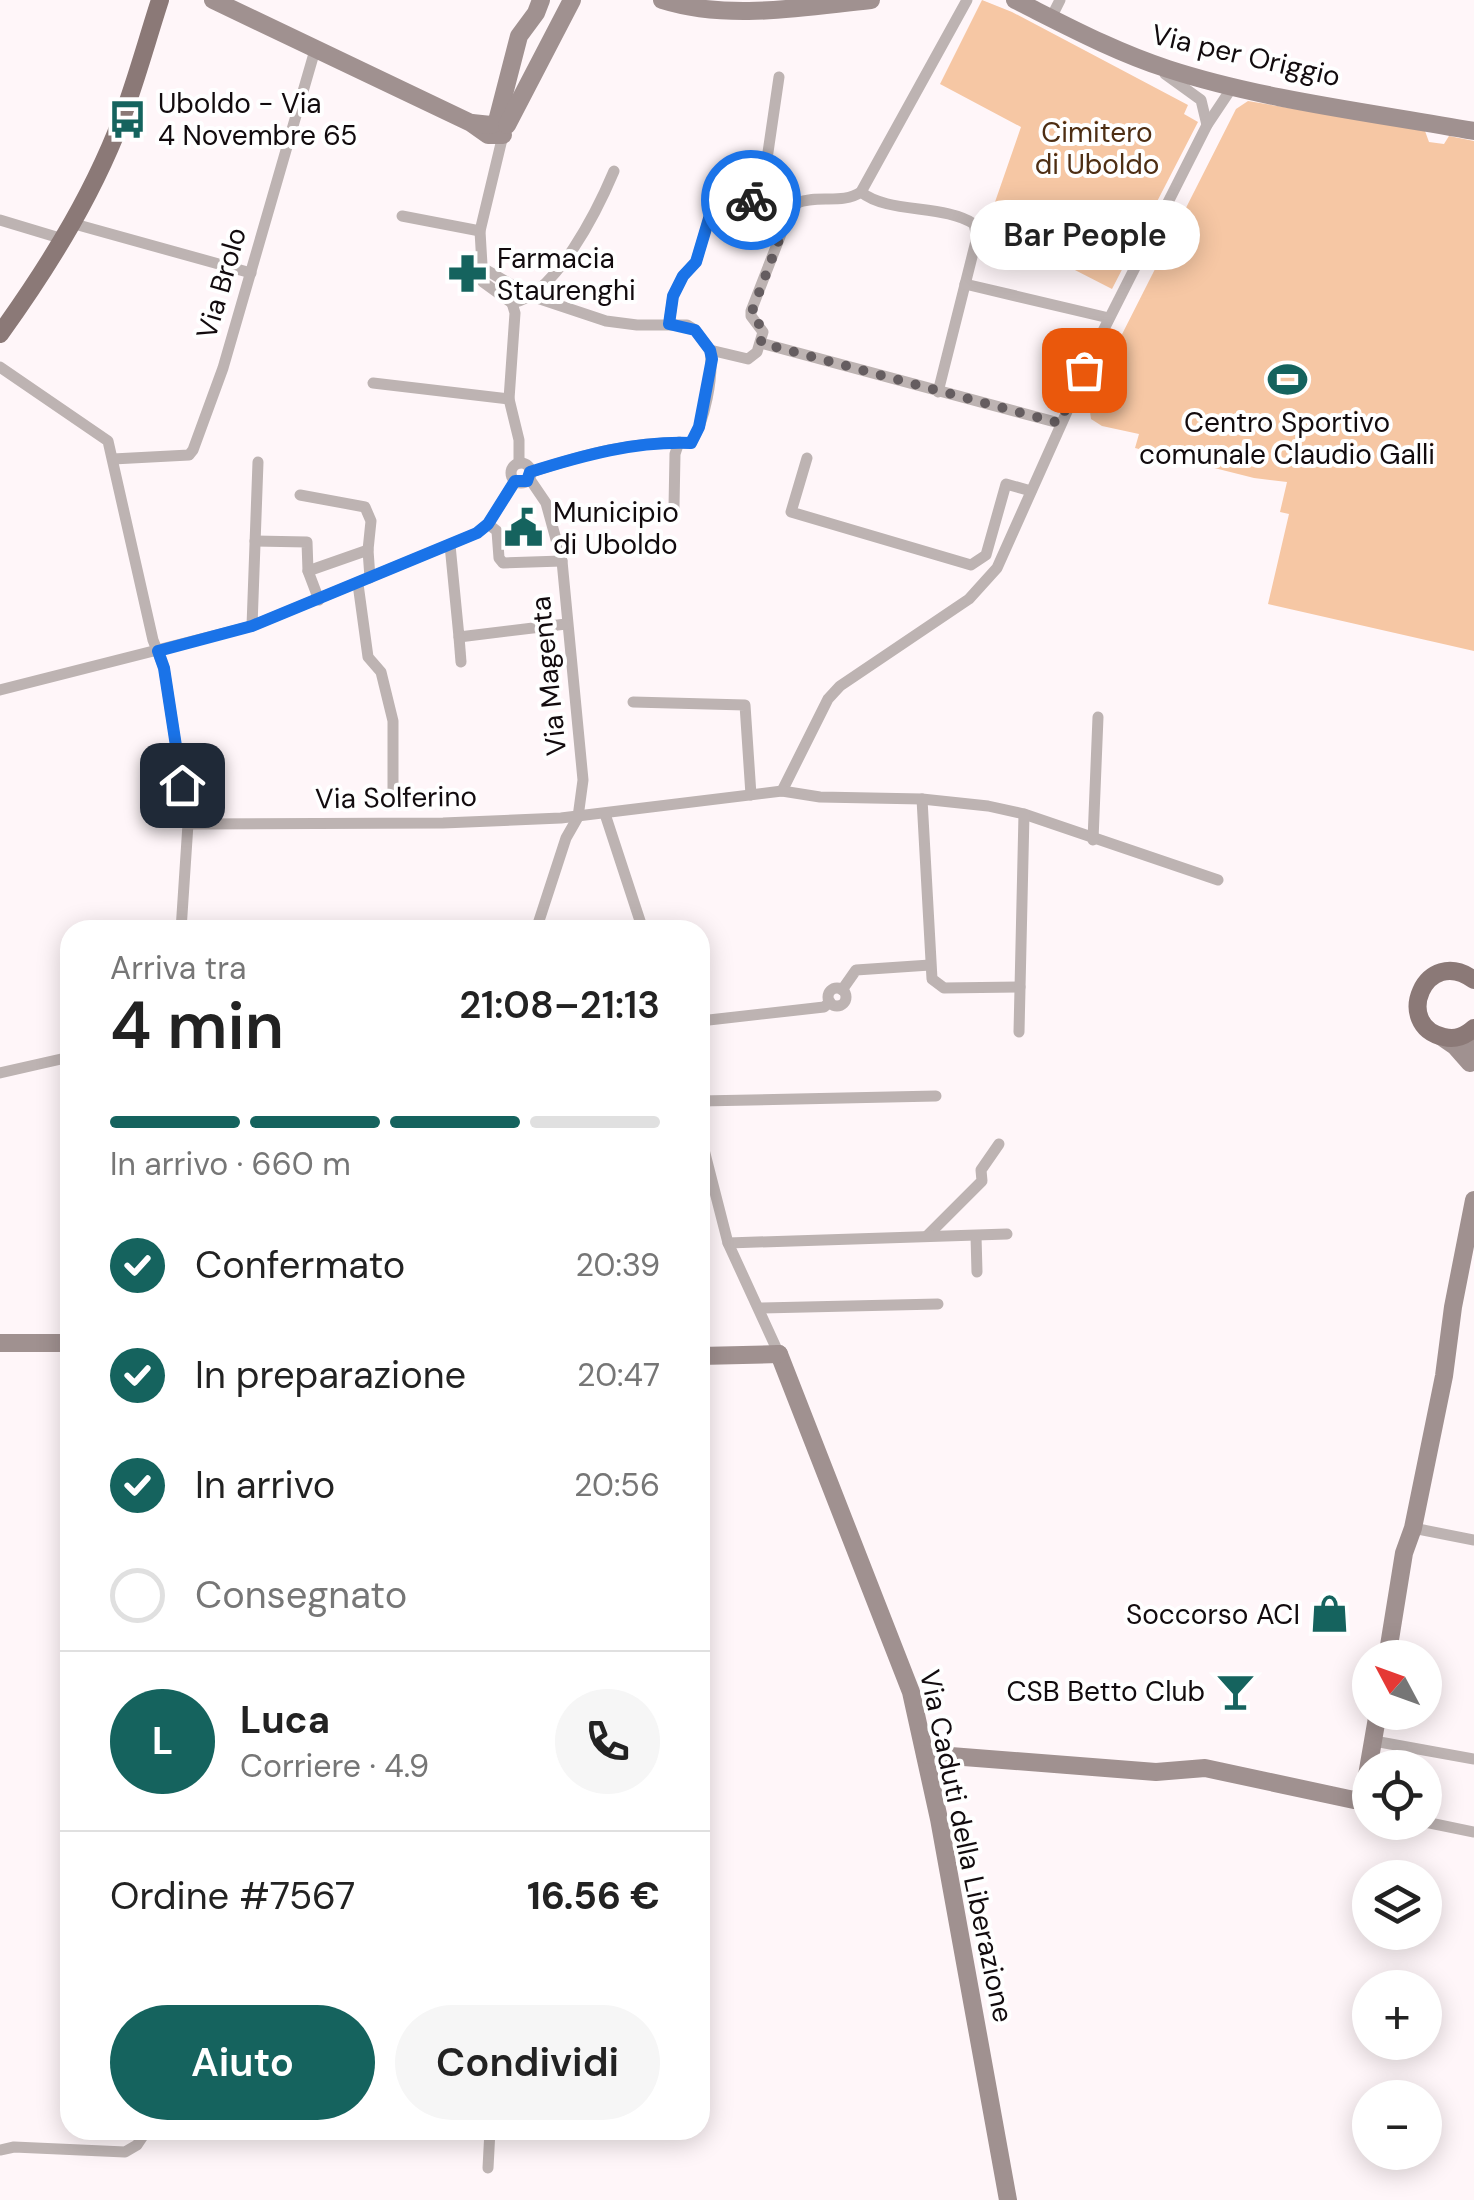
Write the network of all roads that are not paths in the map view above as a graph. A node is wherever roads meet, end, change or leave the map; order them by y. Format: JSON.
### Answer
{"nodes":[{"id":1,"x":160,"y":0,"type":"edge"},
{"id":2,"x":213,"y":0,"type":"edge"},
{"id":3,"x":541,"y":0,"type":"edge"},
{"id":4,"x":572,"y":0,"type":"edge"},
{"id":5,"x":662,"y":0,"type":"edge"},
{"id":6,"x":872,"y":0,"type":"edge"},
{"id":7,"x":967,"y":0,"type":"edge"},
{"id":8,"x":1015,"y":0,"type":"edge"},
{"id":9,"x":1060,"y":0,"type":"edge"},
{"id":10,"x":737,"y":6,"type":"edge"},
{"id":11,"x":1051,"y":18,"type":"junction"},
{"id":12,"x":528,"y":23,"type":"junction"},
{"id":13,"x":518,"y":41,"type":"junction"},
{"id":14,"x":548,"y":47,"type":"junction"},
{"id":15,"x":316,"y":50,"type":"junction"},
{"id":16,"x":1146,"y":62,"type":"junction"},
{"id":17,"x":779,"y":76,"type":"dead end"},
{"id":18,"x":1229,"y":85,"type":"junction"},
{"id":19,"x":501,"y":113,"type":"junction"},
{"id":20,"x":471,"y":123,"type":"junction"},
{"id":21,"x":1207,"y":124,"type":"junction"},
{"id":22,"x":1474,"y":131,"type":"edge"},
{"id":23,"x":503,"y":135,"type":"junction"},
{"id":24,"x":614,"y":172,"type":"dead end"},
{"id":25,"x":861,"y":192,"type":"junction"},
{"id":26,"x":762,"y":200,"type":"junction"},
{"id":27,"x":797,"y":203,"type":"junction"},
{"id":28,"x":402,"y":216,"type":"dead end"},
{"id":29,"x":0,"y":220,"type":"edge"},
{"id":30,"x":67,"y":231,"type":"junction"},
{"id":31,"x":480,"y":231,"type":"junction"},
{"id":32,"x":481,"y":268,"type":"junction"},
{"id":33,"x":251,"y":273,"type":"junction"},
{"id":34,"x":965,"y":284,"type":"junction"},
{"id":35,"x":531,"y":296,"type":"junction"},
{"id":36,"x":512,"y":303,"type":"junction"},
{"id":37,"x":1110,"y":318,"type":"junction"},
{"id":38,"x":669,"y":324,"type":"junction"},
{"id":39,"x":0,"y":334,"type":"edge"},
{"id":40,"x":761,"y":343,"type":"junction"},
{"id":41,"x":710,"y":350,"type":"junction"},
{"id":42,"x":0,"y":367,"type":"edge"},
{"id":43,"x":373,"y":382,"type":"dead end"},
{"id":44,"x":938,"y":392,"type":"junction"},
{"id":45,"x":509,"y":399,"type":"junction"},
{"id":46,"x":1059,"y":423,"type":"junction"},
{"id":47,"x":678,"y":442,"type":"junction"},
{"id":48,"x":113,"y":458,"type":"junction"},
{"id":49,"x":807,"y":458,"type":"dead end"},
{"id":50,"x":258,"y":462,"type":"dead end"},
{"id":51,"x":519,"y":464,"type":"junction"},
{"id":52,"x":530,"y":475,"type":"junction"},
{"id":53,"x":515,"y":481,"type":"junction"},
{"id":54,"x":1031,"y":491,"type":"junction"},
{"id":55,"x":300,"y":495,"type":"dead end"},
{"id":56,"x":674,"y":507,"type":"dead end"},
{"id":57,"x":488,"y":524,"type":"junction"},
{"id":58,"x":255,"y":541,"type":"junction"},
{"id":59,"x":450,"y":545,"type":"junction"},
{"id":60,"x":368,"y":550,"type":"junction"},
{"id":61,"x":562,"y":561,"type":"junction"},
{"id":62,"x":308,"y":571,"type":"junction"},
{"id":63,"x":364,"y":581,"type":"junction"},
{"id":64,"x":318,"y":600,"type":"junction"},
{"id":65,"x":566,"y":624,"type":"junction"},
{"id":66,"x":252,"y":626,"type":"junction"},
{"id":67,"x":459,"y":636,"type":"junction"},
{"id":68,"x":158,"y":651,"type":"junction"},
{"id":69,"x":461,"y":662,"type":"dead end"},
{"id":70,"x":0,"y":690,"type":"edge"},
{"id":71,"x":633,"y":702,"type":"dead end"},
{"id":72,"x":1098,"y":717,"type":"dead end"},
{"id":73,"x":782,"y":791,"type":"junction"},
{"id":74,"x":394,"y":795,"type":"dead end"},
{"id":75,"x":752,"y":795,"type":"junction"},
{"id":76,"x":922,"y":800,"type":"junction"},
{"id":77,"x":605,"y":814,"type":"junction"},
{"id":78,"x":1024,"y":814,"type":"junction"},
{"id":79,"x":578,"y":816,"type":"junction"},
{"id":80,"x":188,"y":824,"type":"junction"},
{"id":81,"x":1093,"y":840,"type":"junction"},
{"id":82,"x":1218,"y":880,"type":"dead end"},
{"id":83,"x":182,"y":920,"type":"edge"},
{"id":84,"x":539,"y":920,"type":"edge"},
{"id":85,"x":640,"y":920,"type":"edge"},
{"id":86,"x":930,"y":965,"type":"junction"},
{"id":87,"x":1469,"y":972,"type":"edge"},
{"id":88,"x":1020,"y":987,"type":"junction"},
{"id":89,"x":710,"y":1020,"type":"edge"},
{"id":90,"x":1472,"y":1031,"type":"edge"},
{"id":91,"x":1019,"y":1032,"type":"dead end"},
{"id":92,"x":1442,"y":1037,"type":"junction"},
{"id":93,"x":60,"y":1059,"type":"edge"},
{"id":94,"x":1472,"y":1070,"type":"edge"},
{"id":95,"x":0,"y":1072,"type":"edge"},
{"id":96,"x":936,"y":1096,"type":"dead end"},
{"id":97,"x":710,"y":1100,"type":"edge"},
{"id":98,"x":999,"y":1144,"type":"dead end"},
{"id":99,"x":710,"y":1173,"type":"edge"},
{"id":100,"x":1474,"y":1200,"type":"edge"},
{"id":101,"x":1008,"y":1234,"type":"dead end"},
{"id":102,"x":926,"y":1236,"type":"junction"},
{"id":103,"x":976,"y":1236,"type":"junction"},
{"id":104,"x":728,"y":1242,"type":"junction"},
{"id":105,"x":976,"y":1272,"type":"dead end"},
{"id":106,"x":938,"y":1304,"type":"dead end"},
{"id":107,"x":760,"y":1308,"type":"junction"},
{"id":108,"x":60,"y":1343,"type":"edge"},
{"id":109,"x":0,"y":1344,"type":"edge"},
{"id":110,"x":779,"y":1354,"type":"junction"},
{"id":111,"x":710,"y":1356,"type":"edge"},
{"id":112,"x":1413,"y":1528,"type":"junction"},
{"id":113,"x":1474,"y":1540,"type":"edge"},
{"id":114,"x":1390,"y":1640,"type":"edge"},
{"id":115,"x":1376,"y":1730,"type":"edge"},
{"id":116,"x":1374,"y":1741,"type":"junction"},
{"id":117,"x":1372,"y":1750,"type":"edge"},
{"id":118,"x":926,"y":1754,"type":"junction"},
{"id":119,"x":1474,"y":1759,"type":"edge"},
{"id":120,"x":1352,"y":1802,"type":"edge"},
{"id":121,"x":1442,"y":1825,"type":"edge"},
{"id":122,"x":1474,"y":1832,"type":"edge"},
{"id":123,"x":140,"y":2140,"type":"edge"},
{"id":124,"x":489,"y":2140,"type":"edge"},
{"id":125,"x":0,"y":2150,"type":"edge"},
{"id":126,"x":488,"y":2168,"type":"dead end"},
{"id":127,"x":1008,"y":2200,"type":"edge"}],
"edges":[{"from":1,"to":30,"type":"main road"},
{"from":2,"to":15,"type":"street"},
{"from":3,"to":12,"type":"street"},
{"from":4,"to":14,"type":"street"},
{"from":5,"to":10,"type":"street"},
{"from":6,"to":10,"type":"street"},
{"from":7,"to":25,"type":"street"},
{"from":8,"to":11,"type":"street","name":"Via per Origgio"},
{"from":9,"to":11,"type":"street"},
{"from":11,"to":16,"type":"street","name":"Via per Origgio"},
{"from":12,"to":13,"type":"street"},
{"from":12,"to":14,"type":"street"},
{"from":13,"to":14,"type":"street"},
{"from":13,"to":19,"type":"street"},
{"from":14,"to":23,"type":"street"},
{"from":15,"to":20,"type":"street"},
{"from":15,"to":33,"type":"street","name":"Via Brolo"},
{"from":16,"to":18,"type":"street","name":"Via per Origgio"},
{"from":16,"to":21,"type":"street"},
{"from":17,"to":26,"type":"street"},
{"from":18,"to":21,"type":"street"},
{"from":18,"to":22,"type":"street","name":"Via per Origgio"},
{"from":19,"to":20,"type":"street"},
{"from":19,"to":23,"type":"street"},
{"from":20,"to":23,"type":"street"},
{"from":21,"to":37,"type":"street"},
{"from":23,"to":31,"type":"street"},
{"from":24,"to":35,"type":"street"},
{"from":25,"to":27,"type":"street"},
{"from":25,"to":34,"type":"street"},
{"from":26,"to":27,"type":"street"},
{"from":26,"to":38,"type":"street"},
{"from":27,"to":40,"type":"street"},
{"from":28,"to":31,"type":"street"},
{"from":29,"to":30,"type":"street"},
{"from":30,"to":33,"type":"street"},
{"from":30,"to":39,"type":"main road"},
{"from":31,"to":32,"type":"street"},
{"from":32,"to":35,"type":"street"},
{"from":32,"to":36,"type":"street"},
{"from":33,"to":48,"type":"street","name":"Via Brolo"},
{"from":34,"to":37,"type":"street"},
{"from":34,"to":44,"type":"street"},
{"from":35,"to":36,"type":"street"},
{"from":35,"to":38,"type":"street"},
{"from":36,"to":45,"type":"street"},
{"from":37,"to":46,"type":"street"},
{"from":38,"to":41,"type":"street"},
{"from":40,"to":41,"type":"street"},
{"from":40,"to":44,"type":"street"},
{"from":41,"to":47,"type":"street"},
{"from":42,"to":48,"type":"street"},
{"from":43,"to":45,"type":"street"},
{"from":44,"to":46,"type":"street"},
{"from":45,"to":51,"type":"street"},
{"from":46,"to":54,"type":"street"},
{"from":47,"to":52,"type":"street"},
{"from":47,"to":56,"type":"street"},
{"from":48,"to":68,"type":"street"},
{"from":49,"to":54,"type":"street"},
{"from":50,"to":58,"type":"street"},
{"from":51,"to":52,"type":"street"},
{"from":51,"to":53,"type":"street"},
{"from":52,"to":53,"type":"street"},
{"from":52,"to":61,"type":"street","name":"Via Magenta"},
{"from":53,"to":57,"type":"street"},
{"from":54,"to":73,"type":"street"},
{"from":55,"to":60,"type":"street"},
{"from":57,"to":59,"type":"street"},
{"from":57,"to":61,"type":"street"},
{"from":58,"to":62,"type":"street"},
{"from":58,"to":66,"type":"street"},
{"from":59,"to":63,"type":"street"},
{"from":59,"to":67,"type":"street"},
{"from":60,"to":62,"type":"street"},
{"from":60,"to":63,"type":"street"},
{"from":61,"to":65,"type":"street","name":"Via Magenta"},
{"from":62,"to":64,"type":"street"},
{"from":63,"to":64,"type":"street"},
{"from":63,"to":74,"type":"street"},
{"from":64,"to":66,"type":"street"},
{"from":65,"to":67,"type":"street"},
{"from":65,"to":79,"type":"street","name":"Via Magenta"},
{"from":66,"to":68,"type":"street"},
{"from":67,"to":69,"type":"street"},
{"from":68,"to":70,"type":"street"},
{"from":68,"to":80,"type":"street"},
{"from":71,"to":75,"type":"street"},
{"from":72,"to":81,"type":"street"},
{"from":73,"to":75,"type":"street","name":"Via Solferino"},
{"from":73,"to":76,"type":"street","name":"Via Solferino"},
{"from":75,"to":77,"type":"street","name":"Via Solferino"},
{"from":76,"to":78,"type":"street","name":"Via Solferino"},
{"from":76,"to":86,"type":"street"},
{"from":77,"to":79,"type":"street","name":"Via Solferino"},
{"from":77,"to":85,"type":"street"},
{"from":78,"to":81,"type":"street","name":"Via Solferino"},
{"from":78,"to":88,"type":"street"},
{"from":79,"to":80,"type":"street","name":"Via Solferino"},
{"from":79,"to":84,"type":"street","name":"Via Magenta"},
{"from":80,"to":83,"type":"street"},
{"from":81,"to":82,"type":"street","name":"Via Solferino"},
{"from":86,"to":88,"type":"street"},
{"from":86,"to":89,"type":"street"},
{"from":87,"to":92,"type":"main road"},
{"from":88,"to":91,"type":"street"},
{"from":90,"to":92,"type":"main road"},
{"from":90,"to":94,"type":"street"},
{"from":92,"to":94,"type":"street"},
{"from":93,"to":95,"type":"street"},
{"from":96,"to":97,"type":"street"},
{"from":98,"to":102,"type":"street"},
{"from":99,"to":104,"type":"street","name":"Via Caduti della Liberazione"},
{"from":100,"to":112,"type":"street"},
{"from":101,"to":103,"type":"street"},
{"from":102,"to":103,"type":"street"},
{"from":102,"to":104,"type":"street"},
{"from":103,"to":105,"type":"street"},
{"from":104,"to":107,"type":"street","name":"Via Caduti della Liberazione"},
{"from":106,"to":107,"type":"street"},
{"from":107,"to":110,"type":"street","name":"Via Caduti della Liberazione"},
{"from":108,"to":109,"type":"street"},
{"from":110,"to":111,"type":"street"},
{"from":110,"to":118,"type":"street","name":"Via Caduti della Liberazione"},
{"from":112,"to":113,"type":"street"},
{"from":112,"to":114,"type":"street"},
{"from":115,"to":116,"type":"street"},
{"from":116,"to":117,"type":"street"},
{"from":116,"to":119,"type":"street"},
{"from":118,"to":120,"type":"street"},
{"from":118,"to":127,"type":"street","name":"Via Caduti della Liberazione"},
{"from":121,"to":122,"type":"street"},
{"from":123,"to":125,"type":"street"},
{"from":124,"to":126,"type":"street"}]}
